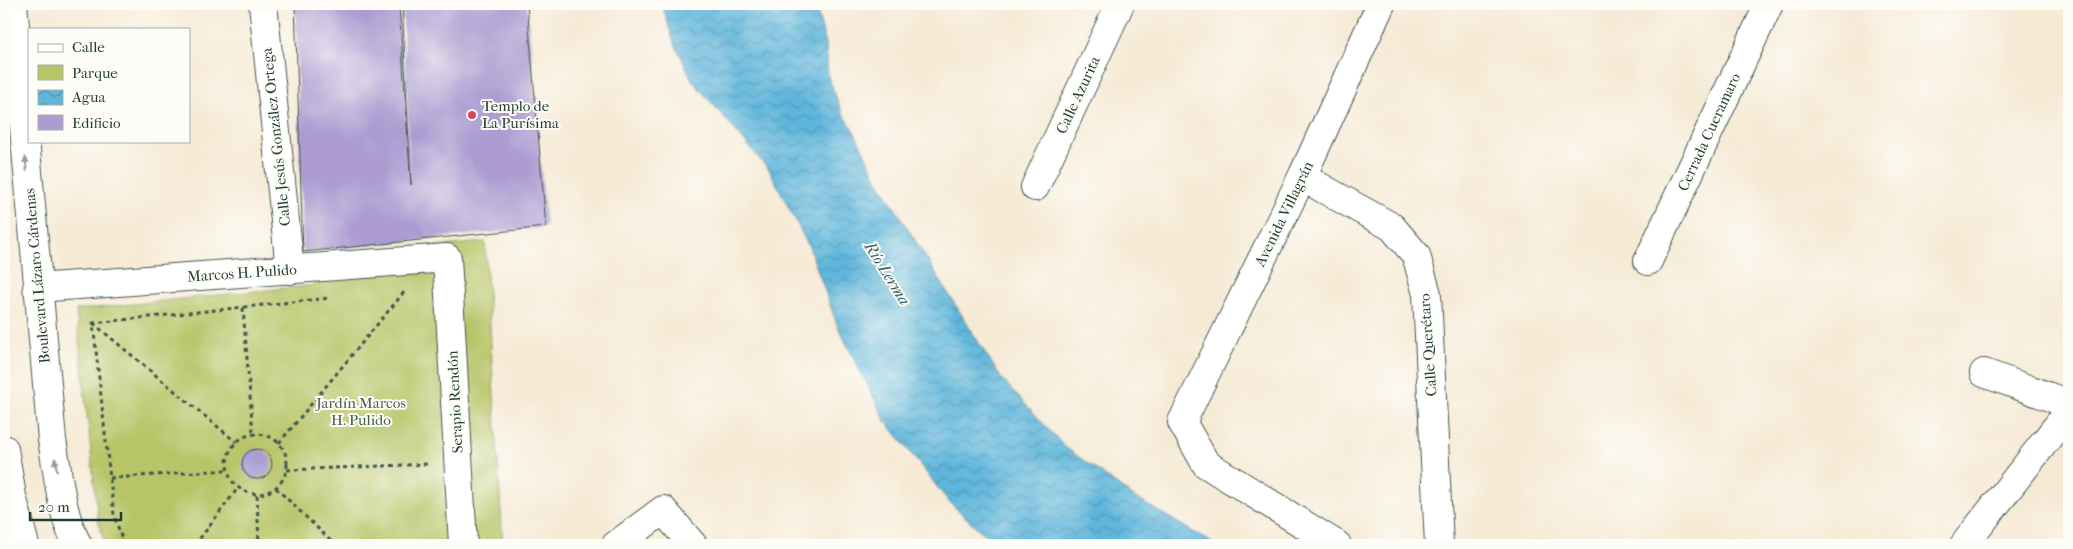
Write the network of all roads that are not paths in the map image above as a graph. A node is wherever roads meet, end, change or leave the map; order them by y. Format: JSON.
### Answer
{"nodes":[{"id":1,"x":13,"y":4,"type":"edge"},
{"id":2,"x":263,"y":4,"type":"edge"},
{"id":3,"x":1120,"y":4,"type":"edge"},
{"id":4,"x":1381,"y":4,"type":"edge"},
{"id":5,"x":1770,"y":4,"type":"edge"},
{"id":6,"x":1302,"y":177,"type":"junction"},
{"id":7,"x":1035,"y":187,"type":"dead end"},
{"id":8,"x":439,"y":259,"type":"joint"},
{"id":9,"x":1648,"y":261,"type":"dead end"},
{"id":10,"x":290,"y":270,"type":"junction"},
{"id":11,"x":37,"y":288,"type":"junction"},
{"id":12,"x":1984,"y":373,"type":"dead end"},
{"id":13,"x":2069,"y":404,"type":"edge"},
{"id":14,"x":2069,"y":411,"type":"edge"},
{"id":15,"x":4,"y":449,"type":"edge"},
{"id":16,"x":25,"y":545,"type":"edge"},
{"id":17,"x":78,"y":545,"type":"edge"},
{"id":18,"x":463,"y":545,"type":"edge"},
{"id":19,"x":616,"y":545,"type":"edge"},
{"id":20,"x":693,"y":545,"type":"edge"},
{"id":21,"x":1337,"y":545,"type":"edge"},
{"id":22,"x":1439,"y":545,"type":"edge"},
{"id":23,"x":1964,"y":545,"type":"edge"}],
"edges":[{"from":11,"to":1,"type":"street","name":"Boulevard Lázaro Cárdenas","one_way":true},
{"from":2,"to":10,"type":"street","name":"Calle Jesús González Ortega"},
{"from":3,"to":7,"type":"street","name":"Calle Azurita"},
{"from":4,"to":6,"type":"street","name":"Avenida Villagrán"},
{"from":5,"to":9,"type":"street","name":"Cerrada Cueramaro"},
{"from":6,"to":21,"type":"street","name":"Avenida Villagrán"},
{"from":6,"to":22,"type":"street","name":"Calle Querétaro"},
{"from":8,"to":10,"type":"street","name":"Marcos H. Pulido"},
{"from":8,"to":18,"type":"street","name":"Serapio Rendón"},
{"from":10,"to":11,"type":"street","name":"Marcos H. Pulido"},
{"from":17,"to":11,"type":"street","name":"Boulevard Lázaro Cárdenas","one_way":true},
{"from":12,"to":13,"type":"street"},
{"from":14,"to":23,"type":"street"},
{"from":15,"to":16,"type":"street"},
{"from":19,"to":20,"type":"street"}]}
